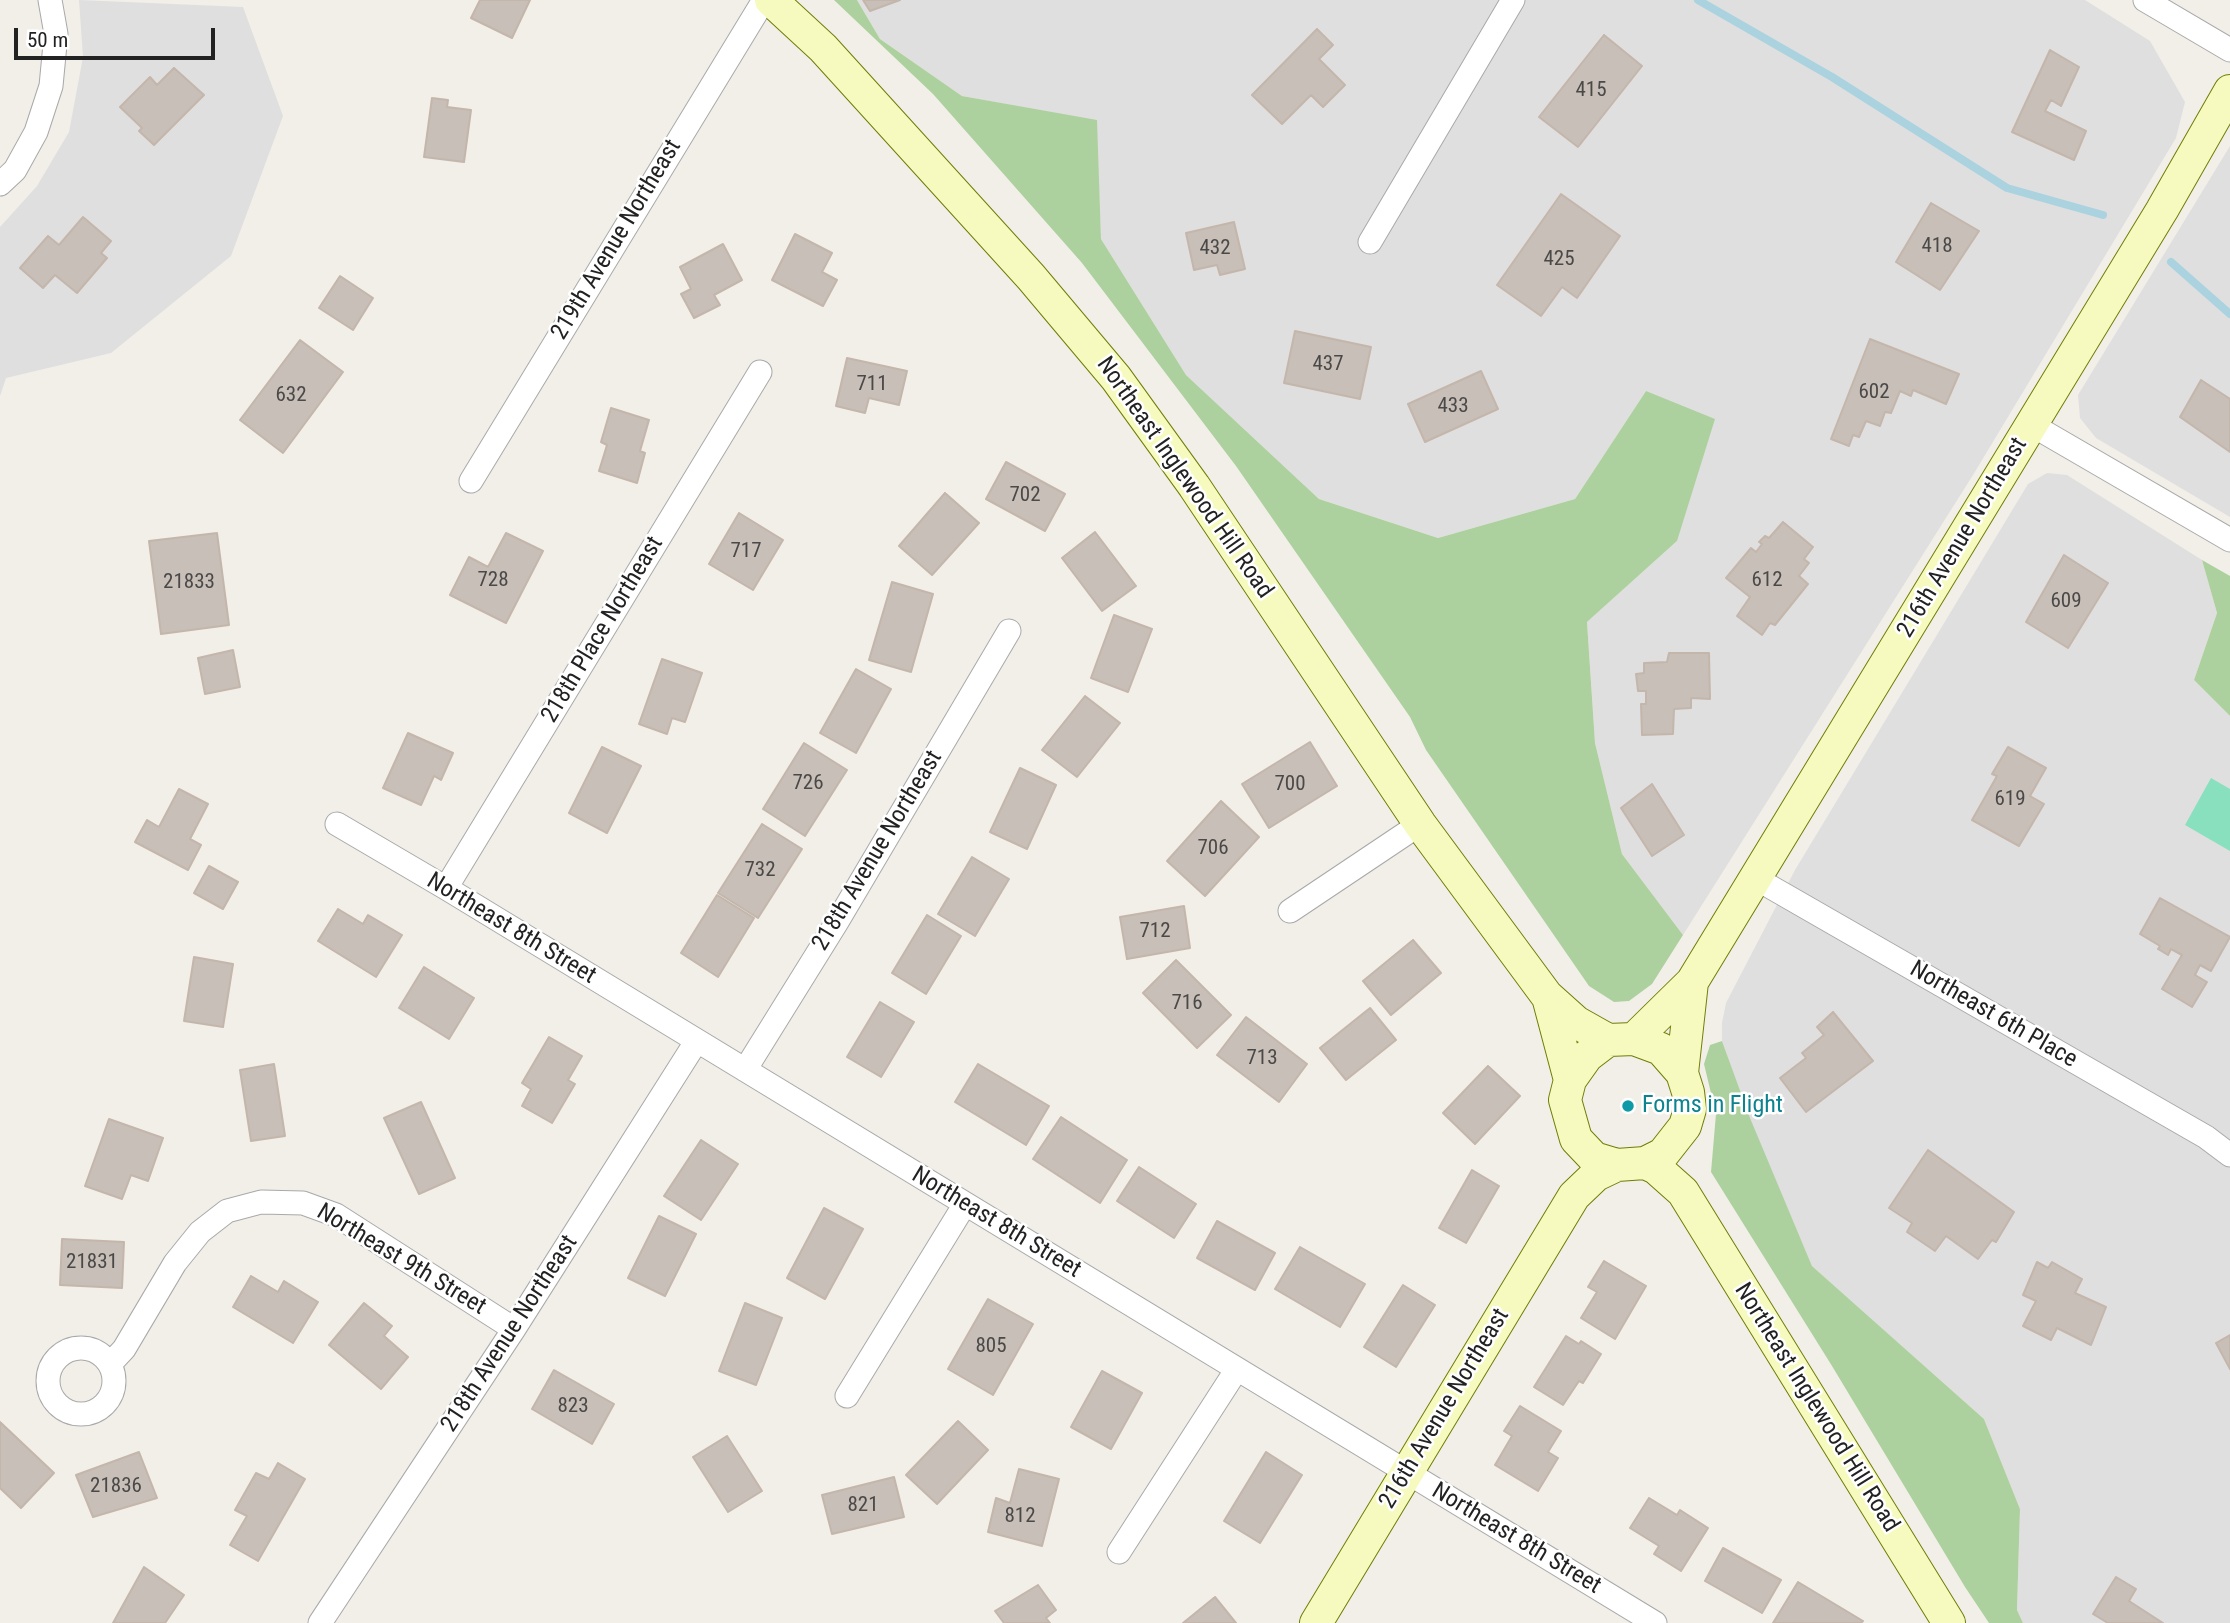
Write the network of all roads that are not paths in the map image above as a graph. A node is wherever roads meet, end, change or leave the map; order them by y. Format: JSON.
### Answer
{"nodes":[{"id":1,"x":50,"y":0,"type":"edge"},
{"id":2,"x":764,"y":0,"type":"edge"},
{"id":3,"x":771,"y":0,"type":"edge"},
{"id":4,"x":1513,"y":0,"type":"edge"},
{"id":5,"x":2145,"y":0,"type":"edge"},
{"id":6,"x":2230,"y":50,"type":"edge"},
{"id":7,"x":2230,"y":91,"type":"edge"},
{"id":8,"x":0,"y":184,"type":"edge"},
{"id":9,"x":1370,"y":242,"type":"dead end"},
{"id":10,"x":760,"y":372,"type":"dead end"},
{"id":11,"x":2032,"y":425,"type":"junction"},
{"id":12,"x":471,"y":481,"type":"dead end"},
{"id":13,"x":2230,"y":540,"type":"edge"},
{"id":14,"x":1009,"y":631,"type":"dead end"},
{"id":15,"x":337,"y":824,"type":"dead end"},
{"id":16,"x":1420,"y":824,"type":"junction"},
{"id":17,"x":1755,"y":878,"type":"junction"},
{"id":18,"x":446,"y":888,"type":"junction"},
{"id":19,"x":1290,"y":911,"type":"dead end"},
{"id":20,"x":1692,"y":982,"type":"junction"},
{"id":21,"x":1547,"y":996,"type":"junction"},
{"id":22,"x":1621,"y":1039,"type":"junction"},
{"id":23,"x":696,"y":1042,"type":"junction"},
{"id":24,"x":744,"y":1070,"type":"junction"},
{"id":25,"x":1682,"y":1073,"type":"junction"},
{"id":26,"x":1570,"y":1080,"type":"junction"},
{"id":27,"x":1685,"y":1126,"type":"junction"},
{"id":28,"x":1576,"y":1139,"type":"junction"},
{"id":29,"x":2230,"y":1155,"type":"edge"},
{"id":30,"x":1631,"y":1164,"type":"junction"},
{"id":31,"x":1683,"y":1192,"type":"junction"},
{"id":32,"x":1574,"y":1196,"type":"junction"},
{"id":33,"x":965,"y":1204,"type":"junction"},
{"id":34,"x":514,"y":1329,"type":"junction"},
{"id":35,"x":110,"y":1364,"type":"dead end"},
{"id":36,"x":1237,"y":1369,"type":"junction"},
{"id":37,"x":847,"y":1396,"type":"dead end"},
{"id":38,"x":1406,"y":1472,"type":"junction"},
{"id":39,"x":1119,"y":1552,"type":"dead end"},
{"id":40,"x":320,"y":1623,"type":"edge"},
{"id":41,"x":1316,"y":1623,"type":"edge"},
{"id":42,"x":1655,"y":1623,"type":"edge"},
{"id":43,"x":1949,"y":1623,"type":"edge"}],
"edges":[{"from":1,"to":8,"type":"street"},
{"from":2,"to":12,"type":"street","name":"219th Avenue Northeast"},
{"from":3,"to":16,"type":"street","name":"Northeast Inglewood Hill Road"},
{"from":4,"to":9,"type":"street"},
{"from":5,"to":6,"type":"street"},
{"from":7,"to":11,"type":"street","name":"216th Avenue Northeast"},
{"from":10,"to":18,"type":"street","name":"218th Place Northeast"},
{"from":11,"to":13,"type":"street"},
{"from":11,"to":17,"type":"street","name":"216th Avenue Northeast"},
{"from":14,"to":24,"type":"street","name":"218th Avenue Northeast"},
{"from":15,"to":18,"type":"street","name":"Northeast 8th Street"},
{"from":16,"to":19,"type":"street"},
{"from":16,"to":21,"type":"street","name":"Northeast Inglewood Hill Road"},
{"from":17,"to":20,"type":"street","name":"216th Avenue Northeast"},
{"from":17,"to":29,"type":"street","name":"Northeast 6th Place"},
{"from":18,"to":23,"type":"street","name":"Northeast 8th Street"},
{"from":20,"to":22,"type":"street","name":"216th Avenue Northeast"},
{"from":20,"to":25,"type":"street","name":"216th Avenue Northeast"},
{"from":21,"to":22,"type":"street","name":"Northeast Inglewood Hill Road"},
{"from":21,"to":26,"type":"street","name":"Northeast Inglewood Hill Road"},
{"from":22,"to":25,"type":"street"},
{"from":22,"to":26,"type":"street"},
{"from":23,"to":24,"type":"street","name":"Northeast 8th Street"},
{"from":23,"to":34,"type":"street","name":"218th Avenue Northeast"},
{"from":24,"to":33,"type":"street","name":"Northeast 8th Street"},
{"from":25,"to":27,"type":"street"},
{"from":26,"to":28,"type":"street"},
{"from":27,"to":30,"type":"street"},
{"from":27,"to":31,"type":"street","name":"Northeast Inglewood Hill Road"},
{"from":28,"to":30,"type":"street"},
{"from":28,"to":32,"type":"street","name":"216th Avenue Northeast"},
{"from":30,"to":31,"type":"street","name":"Northeast Inglewood Hill Road"},
{"from":30,"to":32,"type":"street","name":"216th Avenue Northeast"},
{"from":31,"to":43,"type":"street","name":"Northeast Inglewood Hill Road"},
{"from":32,"to":38,"type":"street","name":"216th Avenue Northeast"},
{"from":33,"to":36,"type":"street","name":"Northeast 8th Street"},
{"from":33,"to":37,"type":"street"},
{"from":34,"to":35,"type":"street","name":"Northeast 9th Street"},
{"from":34,"to":40,"type":"street","name":"218th Avenue Northeast"},
{"from":36,"to":38,"type":"street","name":"Northeast 8th Street"},
{"from":36,"to":39,"type":"street"},
{"from":38,"to":41,"type":"street","name":"216th Avenue Northeast"},
{"from":38,"to":42,"type":"street","name":"Northeast 8th Street"}]}
